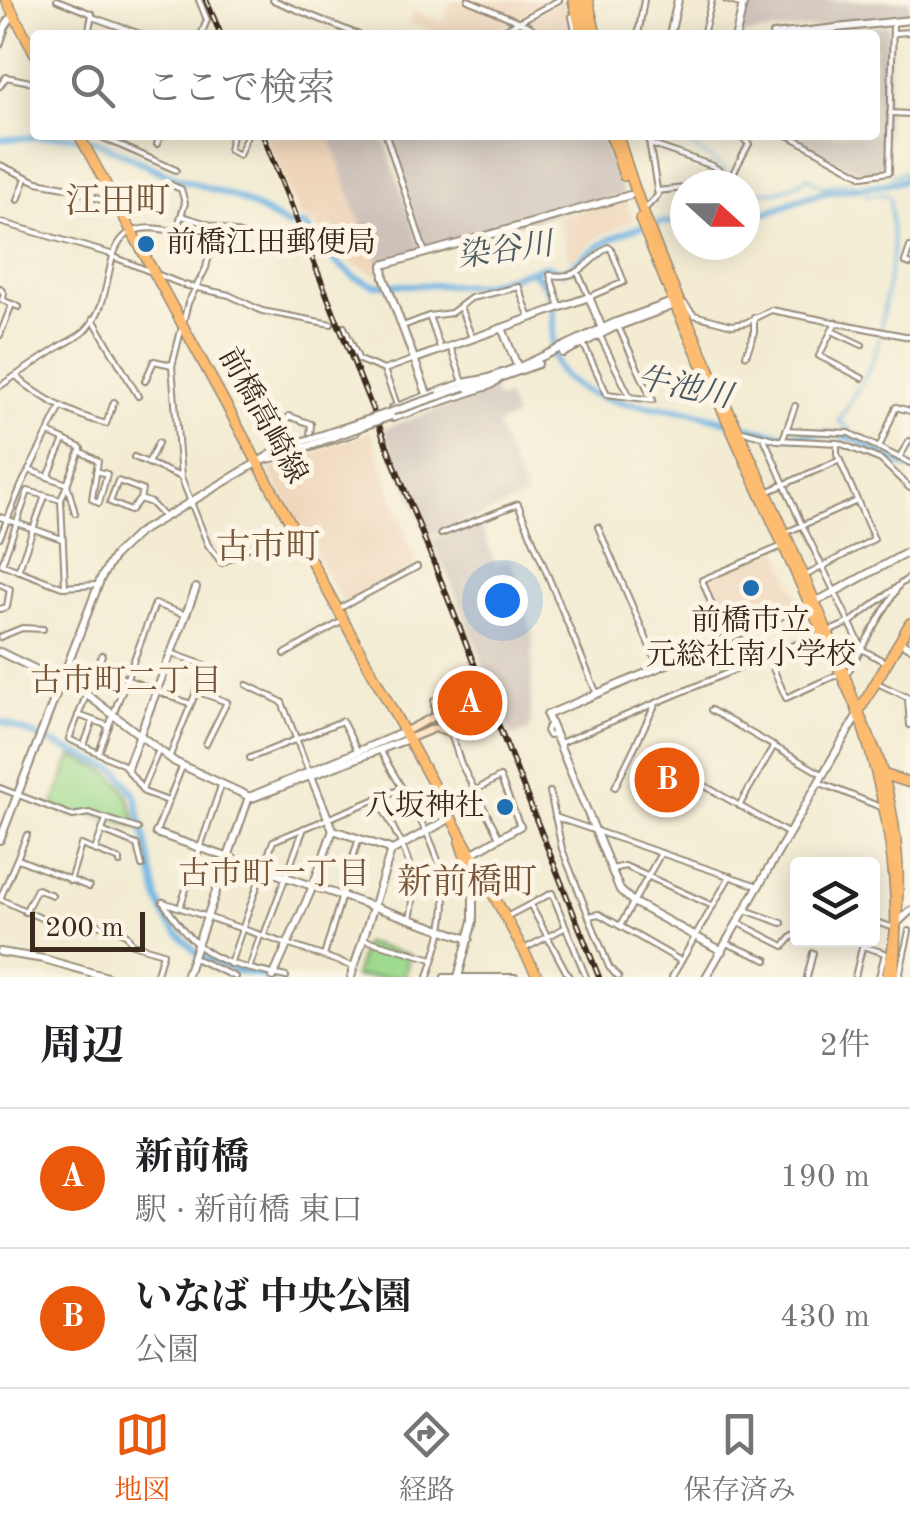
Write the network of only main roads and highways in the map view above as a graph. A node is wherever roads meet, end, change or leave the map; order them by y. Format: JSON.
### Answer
{"nodes":[{"id":1,"x":6,"y":0,"type":"edge"},
{"id":2,"x":578,"y":0,"type":"edge"},
{"id":3,"x":581,"y":30,"type":"edge"},
{"id":4,"x":593,"y":30,"type":"edge"},
{"id":5,"x":30,"y":45,"type":"edge"},
{"id":6,"x":83,"y":140,"type":"edge"},
{"id":7,"x":613,"y":140,"type":"edge"},
{"id":8,"x":614,"y":140,"type":"edge"},
{"id":9,"x":644,"y":221,"type":"junction"},
{"id":10,"x":733,"y":424,"type":"junction"},
{"id":11,"x":812,"y":602,"type":"junction"},
{"id":12,"x":910,"y":623,"type":"edge"},
{"id":13,"x":462,"y":707,"type":"junction"},
{"id":14,"x":860,"y":709,"type":"junction"},
{"id":15,"x":408,"y":733,"type":"junction"},
{"id":16,"x":888,"y":775,"type":"junction"},
{"id":17,"x":910,"y":783,"type":"edge"},
{"id":18,"x":453,"y":820,"type":"junction"},
{"id":19,"x":488,"y":883,"type":"junction"},
{"id":20,"x":905,"y":924,"type":"edge"},
{"id":21,"x":538,"y":977,"type":"edge"},
{"id":22,"x":890,"y":977,"type":"edge"}],
"edges":[{"from":1,"to":5,"type":"main road"},
{"from":2,"to":3,"type":"highway"},
{"from":2,"to":4,"type":"main road"},
{"from":6,"to":15,"type":"main road","name":"前橋高崎線"},
{"from":7,"to":9,"type":"main road"},
{"from":8,"to":9,"type":"main road"},
{"from":9,"to":10,"type":"main road"},
{"from":10,"to":11,"type":"main road"},
{"from":10,"to":11,"type":"main road"},
{"from":11,"to":14,"type":"main road"},
{"from":12,"to":14,"type":"main road"},
{"from":13,"to":15,"type":"main road"},
{"from":13,"to":15,"type":"main road"},
{"from":13,"to":15,"type":"main road"},
{"from":14,"to":16,"type":"main road"},
{"from":15,"to":18,"type":"main road","name":"前橋高崎線"},
{"from":16,"to":17,"type":"main road"},
{"from":16,"to":20,"type":"main road"},
{"from":16,"to":20,"type":"main road"},
{"from":18,"to":19,"type":"main road","name":"前橋高崎線"},
{"from":18,"to":19,"type":"main road"},
{"from":19,"to":21,"type":"main road","name":"前橋高崎線"},
{"from":20,"to":22,"type":"main road"}]}
